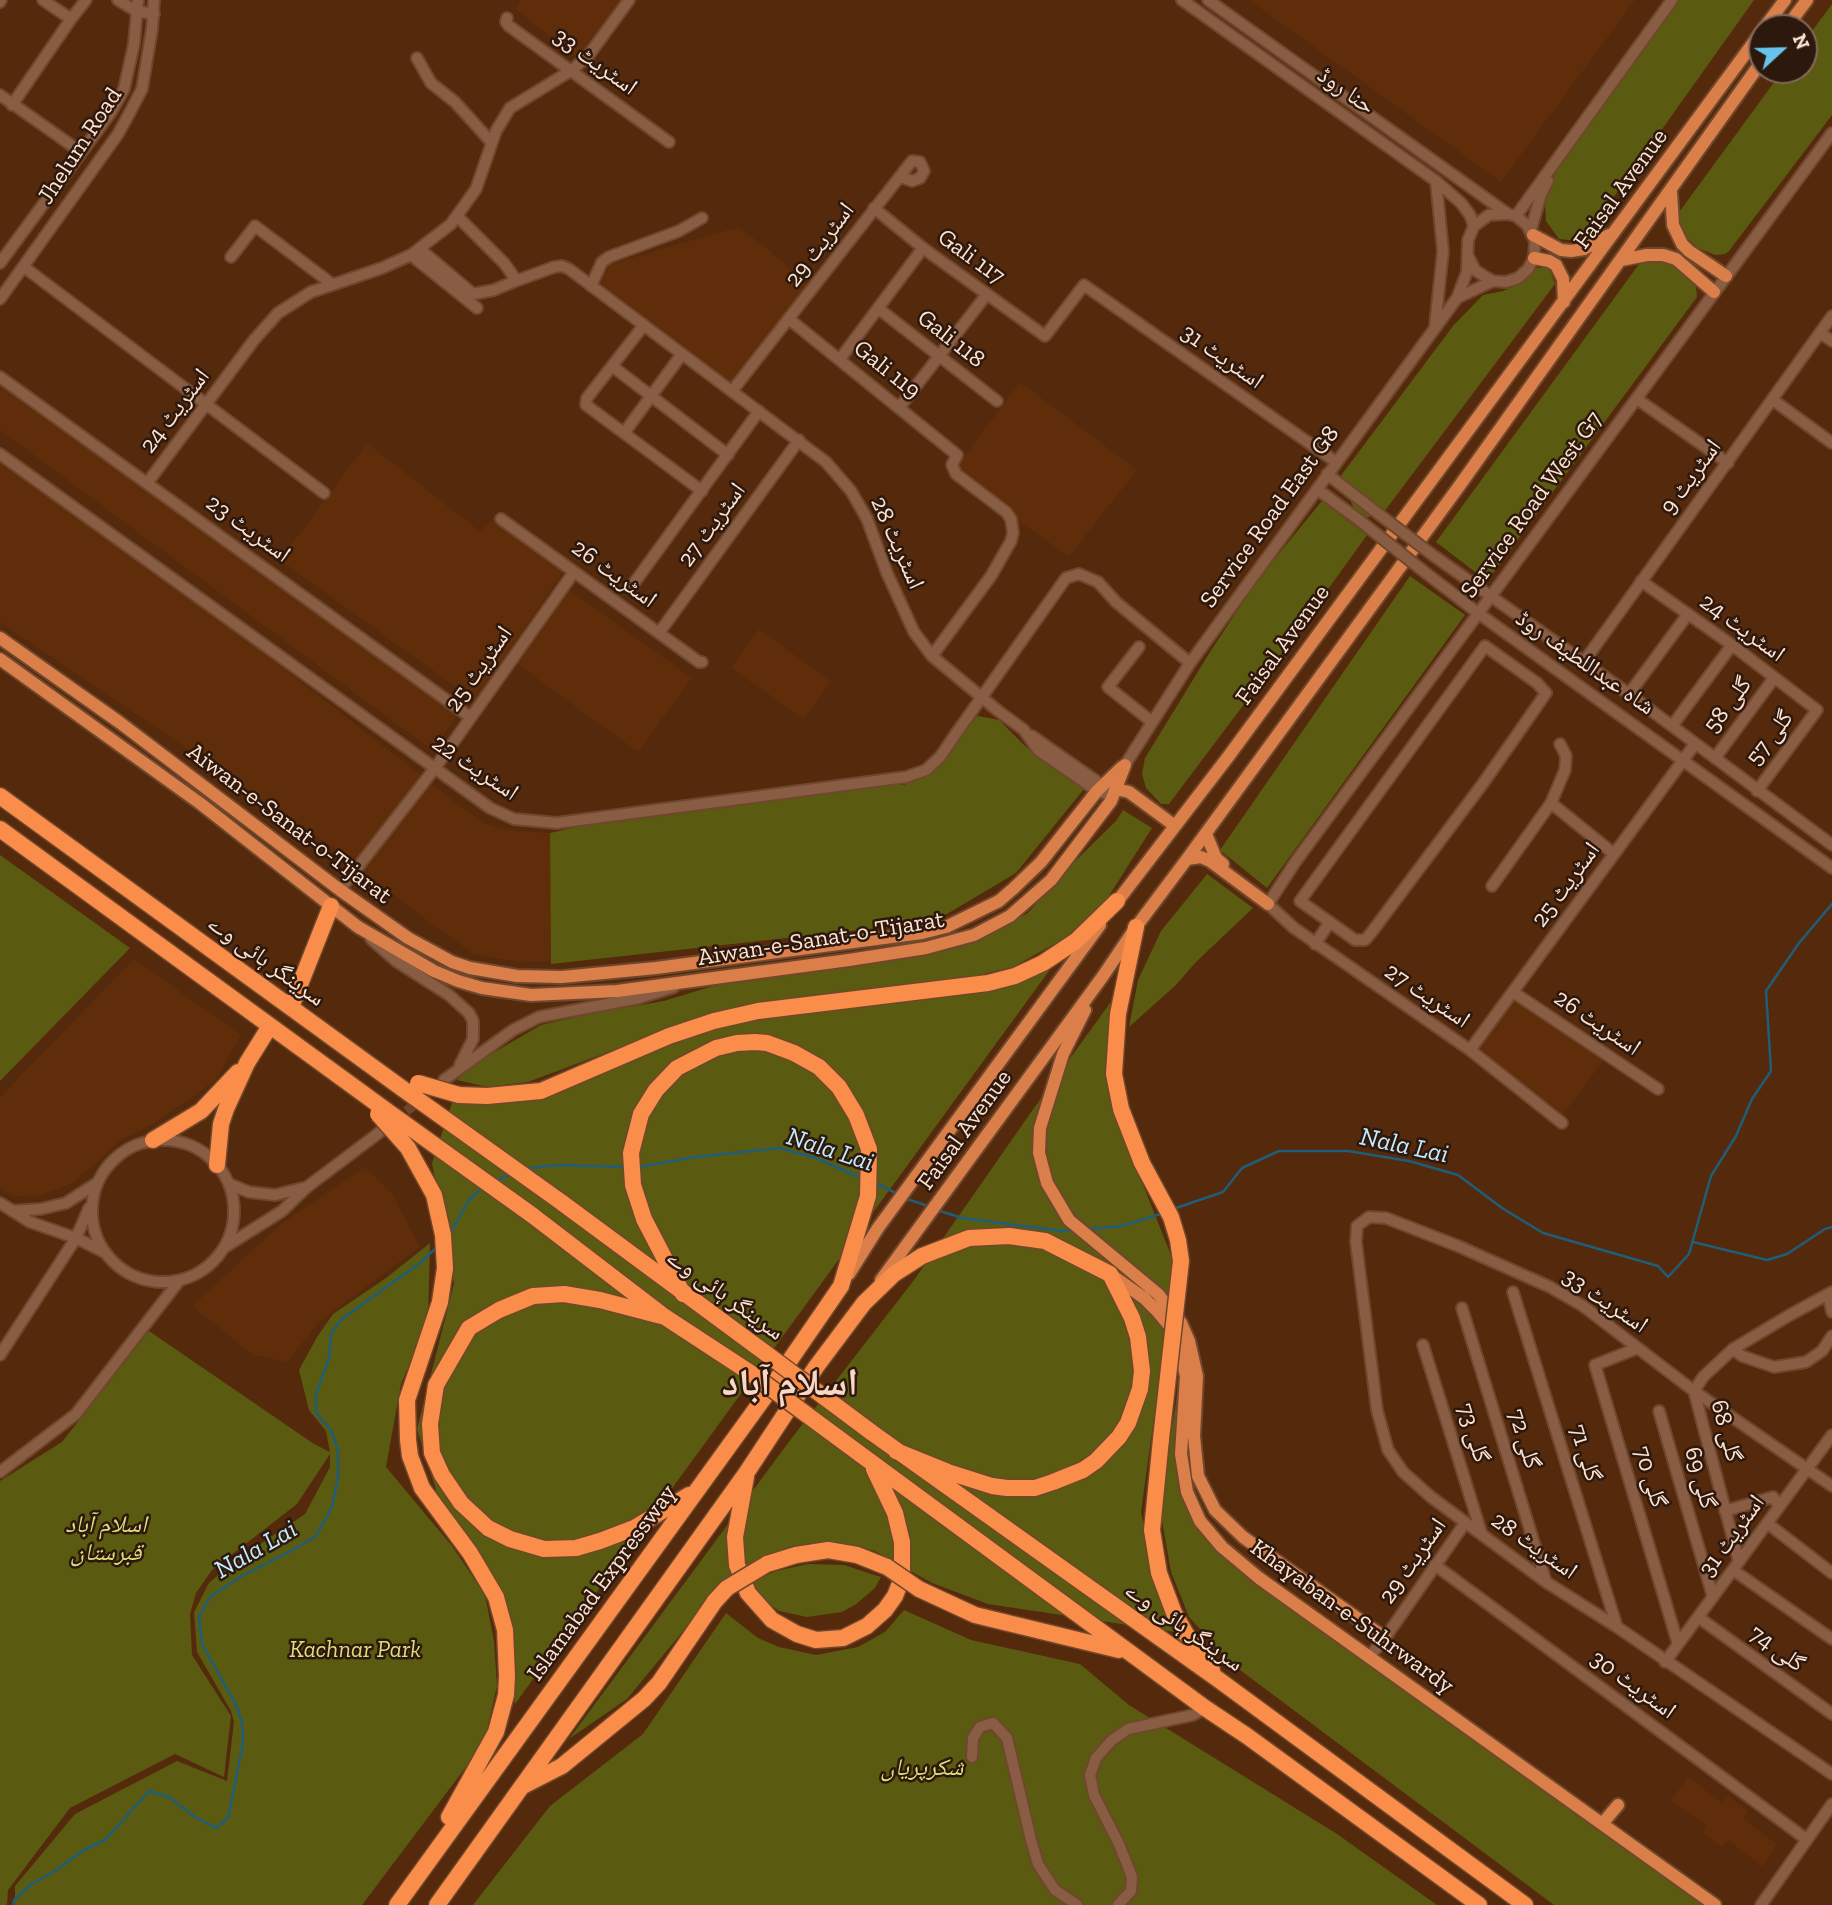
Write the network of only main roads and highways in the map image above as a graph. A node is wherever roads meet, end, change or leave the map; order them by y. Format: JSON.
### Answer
{"nodes":[{"id":1,"x":1785,"y":0,"type":"edge"},
{"id":2,"x":1774,"y":14,"type":"edge"},
{"id":3,"x":1748,"y":50,"type":"edge"},
{"id":4,"x":1748,"y":81,"type":"edge"},
{"id":5,"x":1671,"y":191,"type":"junction"},
{"id":6,"x":1619,"y":228,"type":"junction"},
{"id":7,"x":1532,"y":233,"type":"road end"},
{"id":8,"x":1534,"y":258,"type":"road end"},
{"id":9,"x":1621,"y":260,"type":"junction"},
{"id":10,"x":1727,"y":276,"type":"road end"},
{"id":11,"x":1714,"y":292,"type":"road end"},
{"id":12,"x":1564,"y":302,"type":"junction"},
{"id":13,"x":0,"y":638,"type":"edge"},
{"id":14,"x":0,"y":659,"type":"edge"},
{"id":15,"x":1115,"y":792,"type":"junction"},
{"id":16,"x":0,"y":796,"type":"edge"},
{"id":17,"x":1175,"y":826,"type":"junction"},
{"id":18,"x":0,"y":829,"type":"edge"},
{"id":19,"x":1066,"y":833,"type":"junction"},
{"id":20,"x":1206,"y":834,"type":"junction"},
{"id":21,"x":1079,"y":843,"type":"junction"},
{"id":22,"x":1187,"y":859,"type":"junction"},
{"id":23,"x":1117,"y":901,"type":"junction"},
{"id":24,"x":331,"y":906,"type":"junction"},
{"id":25,"x":1136,"y":926,"type":"junction"},
{"id":26,"x":1103,"y":976,"type":"junction"},
{"id":27,"x":562,"y":977,"type":"junction"},
{"id":28,"x":562,"y":995,"type":"junction"},
{"id":29,"x":291,"y":1007,"type":"junction"},
{"id":30,"x":270,"y":1026,"type":"junction"},
{"id":31,"x":247,"y":1063,"type":"junction"},
{"id":32,"x":410,"y":1086,"type":"junction"},
{"id":33,"x":382,"y":1112,"type":"junction"},
{"id":34,"x":153,"y":1140,"type":"road end"},
{"id":35,"x":217,"y":1165,"type":"road end"},
{"id":36,"x":1110,"y":1274,"type":"junction"},
{"id":37,"x":841,"y":1286,"type":"junction"},
{"id":38,"x":683,"y":1294,"type":"junction"},
{"id":39,"x":864,"y":1303,"type":"junction"},
{"id":40,"x":665,"y":1317,"type":"junction"},
{"id":41,"x":896,"y":1451,"type":"junction"},
{"id":42,"x":866,"y":1459,"type":"junction"},
{"id":43,"x":747,"y":1472,"type":"junction"},
{"id":44,"x":697,"y":1490,"type":"junction"},
{"id":45,"x":1385,"y":1638,"type":"road end"},
{"id":46,"x":1129,"y":1652,"type":"junction"},
{"id":47,"x":1219,"y":1680,"type":"junction"},
{"id":48,"x":521,"y":1787,"type":"junction"},
{"id":49,"x":1618,"y":1805,"type":"dead end"},
{"id":50,"x":1602,"y":1824,"type":"junction"},
{"id":51,"x":416,"y":1878,"type":"junction"},
{"id":52,"x":397,"y":1905,"type":"edge"},
{"id":53,"x":437,"y":1905,"type":"edge"},
{"id":54,"x":1479,"y":1905,"type":"edge"},
{"id":55,"x":1525,"y":1905,"type":"edge"},
{"id":56,"x":1715,"y":1905,"type":"edge"}],
"edges":[{"from":1,"to":2,"type":"main road","name":"Faisal Avenue"},
{"from":3,"to":6,"type":"main road","name":"Faisal Avenue"},
{"from":4,"to":5,"type":"main road","name":"Faisal Avenue"},
{"from":5,"to":9,"type":"main road","name":"Faisal Avenue"},
{"from":5,"to":10,"type":"main road"},
{"from":6,"to":7,"type":"main road"},
{"from":6,"to":12,"type":"main road","name":"Faisal Avenue"},
{"from":8,"to":12,"type":"main road"},
{"from":9,"to":11,"type":"main road"},
{"from":9,"to":20,"type":"main road","name":"Faisal Avenue"},
{"from":12,"to":17,"type":"main road","name":"Faisal Avenue"},
{"from":13,"to":27,"type":"main road","name":"Aiwan-e-Sanat-o-Tijarat"},
{"from":14,"to":24,"type":"main road","name":"Aiwan-e-Sanat-o-Tijarat"},
{"from":15,"to":17,"type":"main road"},
{"from":15,"to":19,"type":"main road","name":"Aiwan-e-Sanat-o-Tijarat"},
{"from":15,"to":21,"type":"main road","name":"Aiwan-e-Sanat-o-Tijarat"},
{"from":16,"to":29,"type":"highway","name":"سرینگر ہائی وے"},
{"from":17,"to":23,"type":"main road","name":"Faisal Avenue"},
{"from":18,"to":30,"type":"highway","name":"سرینگر ہائی وے"},
{"from":19,"to":21,"type":"main road"},
{"from":19,"to":27,"type":"main road","name":"Aiwan-e-Sanat-o-Tijarat"},
{"from":20,"to":22,"type":"main road","name":"Faisal Avenue"},
{"from":20,"to":22,"type":"main road"},
{"from":21,"to":28,"type":"main road","name":"Aiwan-e-Sanat-o-Tijarat"},
{"from":22,"to":25,"type":"main road","name":"Faisal Avenue"},
{"from":23,"to":32,"type":"highway","bridge":true},
{"from":23,"to":37,"type":"main road","name":"Faisal Avenue"},
{"from":24,"to":28,"type":"main road","name":"Aiwan-e-Sanat-o-Tijarat"},
{"from":24,"to":29,"type":"highway"},
{"from":25,"to":26,"type":"main road","name":"Faisal Avenue"},
{"from":25,"to":47,"type":"highway","bridge":true},
{"from":26,"to":39,"type":"main road","name":"Faisal Avenue"},
{"from":26,"to":45,"type":"main road","name":"Khayaban-e-Suhrwardy"},
{"from":27,"to":28,"type":"main road"},
{"from":29,"to":32,"type":"highway","name":"سرینگر ہائی وے"},
{"from":30,"to":31,"type":"highway"},
{"from":30,"to":33,"type":"highway","name":"سرینگر ہائی وے"},
{"from":31,"to":34,"type":"highway"},
{"from":31,"to":35,"type":"highway"},
{"from":32,"to":38,"type":"highway","name":"سرینگر ہائی وے","bridge":true},
{"from":33,"to":40,"type":"highway","name":"سرینگر ہائی وے","bridge":true},
{"from":33,"to":51,"type":"highway","bridge":true},
{"from":36,"to":39,"type":"highway"},
{"from":36,"to":41,"type":"highway"},
{"from":36,"to":50,"type":"main road","name":"Khayaban-e-Suhrwardy"},
{"from":37,"to":38,"type":"highway","name":"Islamabad Expressway"},
{"from":37,"to":44,"type":"highway","name":"Islamabad Expressway"},
{"from":38,"to":41,"type":"highway","name":"سرینگر ہائی وے","bridge":true},
{"from":39,"to":43,"type":"highway"},
{"from":40,"to":42,"type":"highway","name":"سرینگر ہائی وے","bridge":true},
{"from":40,"to":44,"type":"highway"},
{"from":41,"to":47,"type":"highway","name":"سرینگر ہائی وے"},
{"from":42,"to":43,"type":"highway"},
{"from":42,"to":46,"type":"highway","name":"سرینگر ہائی وے"},
{"from":43,"to":48,"type":"highway"},
{"from":44,"to":51,"type":"highway","name":"Islamabad Expressway"},
{"from":46,"to":48,"type":"highway","bridge":true},
{"from":46,"to":54,"type":"highway","name":"سرینگر ہائی وے"},
{"from":47,"to":55,"type":"highway","name":"سرینگر ہائی وے"},
{"from":48,"to":53,"type":"highway"},
{"from":49,"to":50,"type":"main road"},
{"from":50,"to":56,"type":"main road","name":"Khayaban-e-Suhrwardy"},
{"from":51,"to":52,"type":"highway","name":"Islamabad Expressway"}]}
